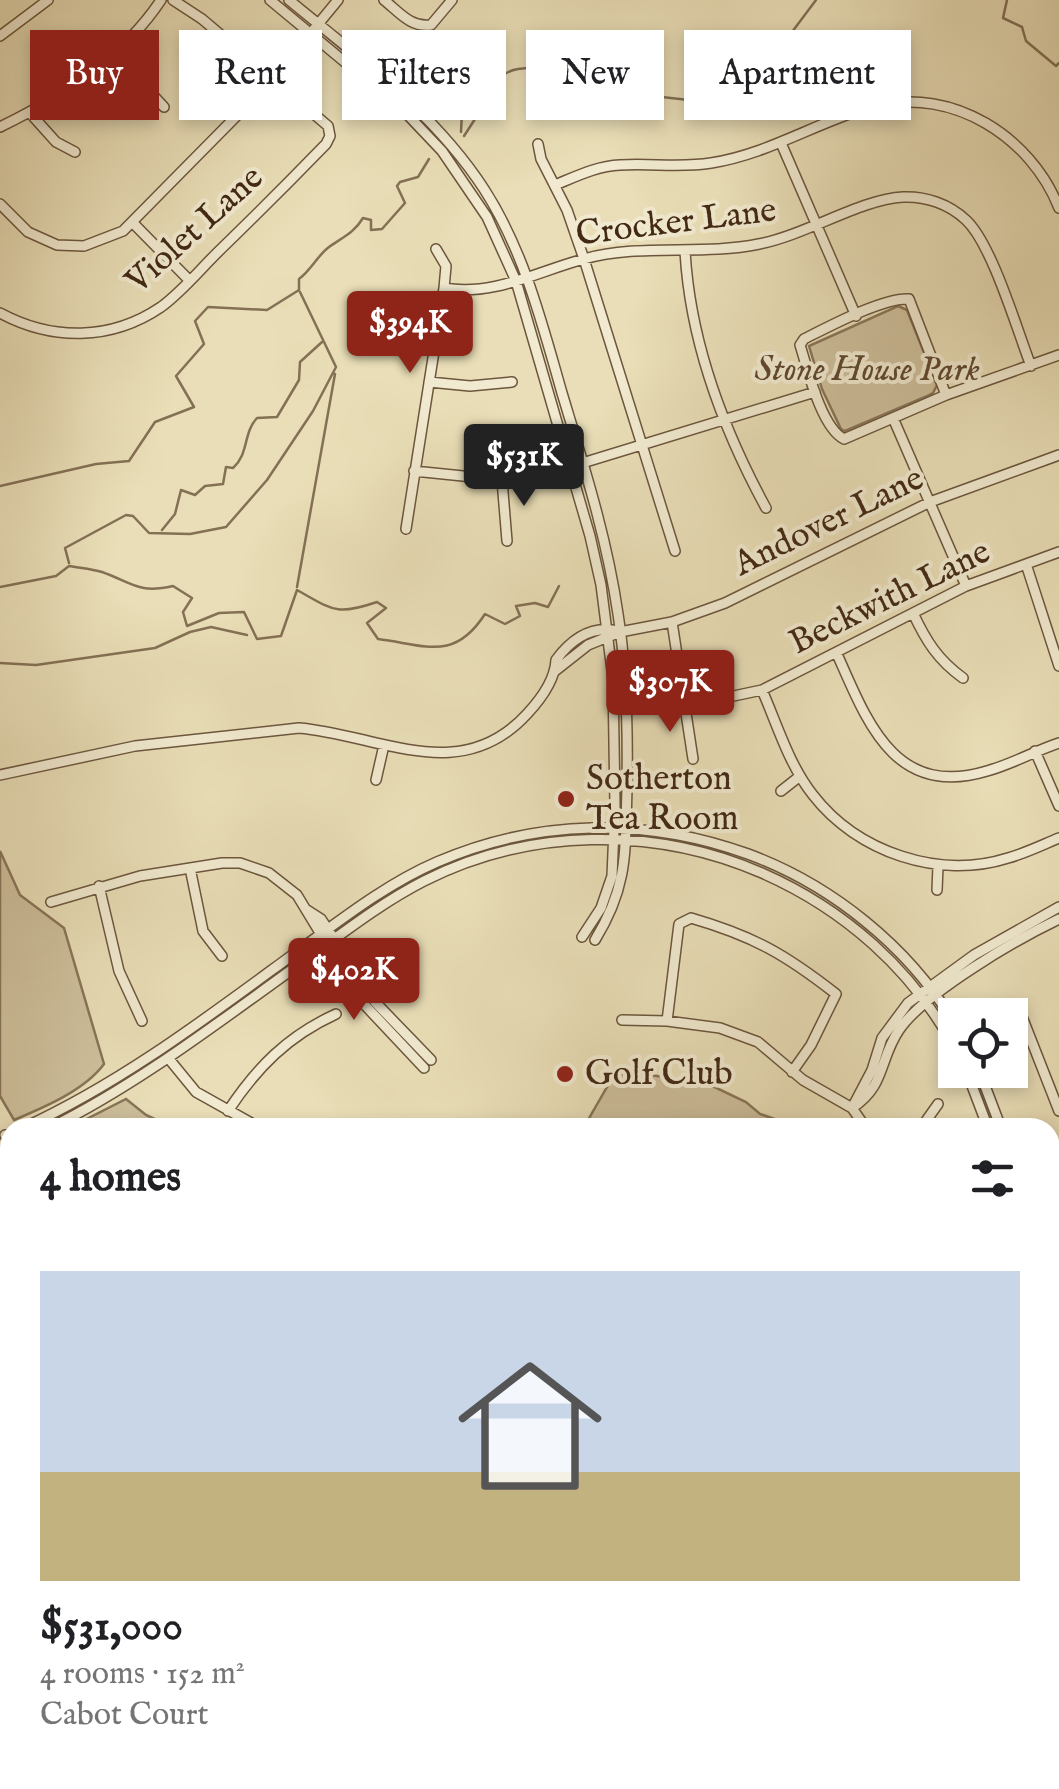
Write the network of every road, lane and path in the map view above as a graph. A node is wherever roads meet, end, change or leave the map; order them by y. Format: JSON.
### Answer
{"nodes":[{"id":1,"x":48,"y":0,"type":"edge"},
{"id":2,"x":161,"y":0,"type":"edge"},
{"id":3,"x":174,"y":0,"type":"edge"},
{"id":4,"x":270,"y":0,"type":"edge"},
{"id":5,"x":289,"y":0,"type":"edge"},
{"id":6,"x":338,"y":0,"type":"edge"},
{"id":7,"x":384,"y":0,"type":"edge"},
{"id":8,"x":452,"y":0,"type":"edge"},
{"id":9,"x":314,"y":28,"type":"junction"},
{"id":10,"x":139,"y":30,"type":"edge"},
{"id":11,"x":215,"y":30,"type":"edge"},
{"id":12,"x":0,"y":36,"type":"edge"},
{"id":13,"x":159,"y":102,"type":"edge"},
{"id":14,"x":164,"y":107,"type":"dead end"},
{"id":15,"x":30,"y":113,"type":"edge"},
{"id":16,"x":36,"y":120,"type":"edge"},
{"id":17,"x":234,"y":120,"type":"edge"},
{"id":18,"x":321,"y":120,"type":"edge"},
{"id":19,"x":0,"y":127,"type":"edge"},
{"id":20,"x":781,"y":143,"type":"junction"},
{"id":21,"x":538,"y":144,"type":"dead end"},
{"id":22,"x":75,"y":152,"type":"dead end"},
{"id":23,"x":556,"y":185,"type":"junction"},
{"id":24,"x":0,"y":204,"type":"edge"},
{"id":25,"x":1059,"y":208,"type":"edge"},
{"id":26,"x":133,"y":223,"type":"junction"},
{"id":27,"x":817,"y":228,"type":"junction"},
{"id":28,"x":436,"y":248,"type":"dead end"},
{"id":29,"x":685,"y":251,"type":"junction"},
{"id":30,"x":584,"y":259,"type":"junction"},
{"id":31,"x":522,"y":279,"type":"junction"},
{"id":32,"x":189,"y":280,"type":"junction"},
{"id":33,"x":444,"y":288,"type":"junction"},
{"id":34,"x":0,"y":312,"type":"edge"},
{"id":35,"x":856,"y":316,"type":"junction"},
{"id":36,"x":1059,"y":355,"type":"edge"},
{"id":37,"x":1031,"y":366,"type":"junction"},
{"id":38,"x":429,"y":382,"type":"junction"},
{"id":39,"x":512,"y":382,"type":"dead end"},
{"id":40,"x":815,"y":392,"type":"junction"},
{"id":41,"x":946,"y":395,"type":"junction"},
{"id":42,"x":893,"y":418,"type":"junction"},
{"id":43,"x":723,"y":422,"type":"junction"},
{"id":44,"x":640,"y":444,"type":"junction"},
{"id":45,"x":1059,"y":455,"type":"edge"},
{"id":46,"x":577,"y":464,"type":"junction"},
{"id":47,"x":414,"y":471,"type":"junction"},
{"id":48,"x":502,"y":480,"type":"junction"},
{"id":49,"x":930,"y":502,"type":"junction"},
{"id":50,"x":766,"y":508,"type":"dead end"},
{"id":51,"x":406,"y":529,"type":"dead end"},
{"id":52,"x":508,"y":541,"type":"dead end"},
{"id":53,"x":676,"y":551,"type":"dead end"},
{"id":54,"x":1059,"y":552,"type":"edge"},
{"id":55,"x":1026,"y":564,"type":"junction"},
{"id":56,"x":966,"y":586,"type":"junction"},
{"id":57,"x":912,"y":613,"type":"junction"},
{"id":58,"x":672,"y":622,"type":"junction"},
{"id":59,"x":620,"y":632,"type":"junction"},
{"id":60,"x":608,"y":633,"type":"junction"},
{"id":61,"x":837,"y":654,"type":"junction"},
{"id":62,"x":1059,"y":666,"type":"edge"},
{"id":63,"x":963,"y":678,"type":"dead end"},
{"id":64,"x":762,"y":690,"type":"junction"},
{"id":65,"x":686,"y":706,"type":"junction"},
{"id":66,"x":1059,"y":743,"type":"edge"},
{"id":67,"x":384,"y":745,"type":"junction"},
{"id":68,"x":1035,"y":751,"type":"junction"},
{"id":69,"x":693,"y":759,"type":"dead end"},
{"id":70,"x":0,"y":775,"type":"edge"},
{"id":71,"x":800,"y":776,"type":"junction"},
{"id":72,"x":376,"y":780,"type":"dead end"},
{"id":73,"x":781,"y":791,"type":"dead end"},
{"id":74,"x":1059,"y":806,"type":"edge"},
{"id":75,"x":620,"y":828,"type":"junction"},
{"id":76,"x":1059,"y":838,"type":"edge"},
{"id":77,"x":619,"y":840,"type":"junction"},
{"id":78,"x":938,"y":866,"type":"junction"},
{"id":79,"x":190,"y":868,"type":"junction"},
{"id":80,"x":99,"y":886,"type":"junction"},
{"id":81,"x":938,"y":890,"type":"dead end"},
{"id":82,"x":51,"y":902,"type":"dead end"},
{"id":83,"x":1059,"y":907,"type":"edge"},
{"id":84,"x":1059,"y":919,"type":"edge"},
{"id":85,"x":323,"y":932,"type":"junction"},
{"id":86,"x":582,"y":936,"type":"dead end"},
{"id":87,"x":595,"y":940,"type":"dead end"},
{"id":88,"x":330,"y":942,"type":"junction"},
{"id":89,"x":222,"y":956,"type":"dead end"},
{"id":90,"x":930,"y":986,"type":"junction"},
{"id":91,"x":919,"y":994,"type":"junction"},
{"id":92,"x":937,"y":996,"type":"junction"},
{"id":93,"x":927,"y":1004,"type":"junction"},
{"id":94,"x":336,"y":1014,"type":"dead end"},
{"id":95,"x":622,"y":1020,"type":"dead end"},
{"id":96,"x":667,"y":1021,"type":"junction"},
{"id":97,"x":938,"y":1021,"type":"edge"},
{"id":98,"x":142,"y":1022,"type":"dead end"},
{"id":99,"x":1028,"y":1032,"type":"edge"},
{"id":100,"x":169,"y":1059,"type":"junction"},
{"id":101,"x":428,"y":1064,"type":"dead end"},
{"id":102,"x":792,"y":1072,"type":"junction"},
{"id":103,"x":973,"y":1088,"type":"edge"},
{"id":104,"x":986,"y":1088,"type":"edge"},
{"id":105,"x":938,"y":1104,"type":"dead end"},
{"id":106,"x":852,"y":1108,"type":"junction"},
{"id":107,"x":1059,"y":1109,"type":"edge"},
{"id":108,"x":228,"y":1110,"type":"junction"},
{"id":109,"x":42,"y":1118,"type":"edge"},
{"id":110,"x":67,"y":1118,"type":"edge"},
{"id":111,"x":242,"y":1118,"type":"edge"},
{"id":112,"x":859,"y":1118,"type":"edge"},
{"id":113,"x":928,"y":1118,"type":"edge"},
{"id":114,"x":984,"y":1118,"type":"edge"},
{"id":115,"x":996,"y":1118,"type":"edge"}],
"edges":[{"from":1,"to":12,"type":"street"},
{"from":2,"to":10,"type":"street"},
{"from":3,"to":11,"type":"street"},
{"from":4,"to":9,"type":"street"},
{"from":5,"to":9,"type":"street"},
{"from":6,"to":9,"type":"street"},
{"from":7,"to":8,"type":"street"},
{"from":9,"to":31,"type":"street"},
{"from":13,"to":14,"type":"street"},
{"from":15,"to":19,"type":"street"},
{"from":16,"to":22,"type":"street"},
{"from":17,"to":26,"type":"street"},
{"from":18,"to":32,"type":"street","name":"Violet Lane"},
{"from":20,"to":23,"type":"street"},
{"from":20,"to":25,"type":"street"},
{"from":20,"to":27,"type":"street"},
{"from":21,"to":23,"type":"street"},
{"from":23,"to":30,"type":"street"},
{"from":24,"to":26,"type":"street"},
{"from":26,"to":32,"type":"street"},
{"from":27,"to":29,"type":"street","name":"Crocker Lane"},
{"from":27,"to":35,"type":"street"},
{"from":27,"to":37,"type":"street","name":"Crocker Lane"},
{"from":28,"to":33,"type":"street"},
{"from":29,"to":30,"type":"street","name":"Crocker Lane"},
{"from":29,"to":43,"type":"street"},
{"from":30,"to":31,"type":"street","name":"Crocker Lane"},
{"from":30,"to":44,"type":"street"},
{"from":31,"to":33,"type":"street","name":"Crocker Lane"},
{"from":31,"to":46,"type":"street"},
{"from":32,"to":34,"type":"street","name":"Violet Lane"},
{"from":33,"to":38,"type":"street"},
{"from":35,"to":40,"type":"street"},
{"from":35,"to":41,"type":"street"},
{"from":36,"to":37,"type":"street"},
{"from":37,"to":41,"type":"street"},
{"from":38,"to":39,"type":"street"},
{"from":38,"to":47,"type":"street"},
{"from":40,"to":42,"type":"street"},
{"from":40,"to":43,"type":"street"},
{"from":41,"to":42,"type":"street"},
{"from":42,"to":49,"type":"street"},
{"from":43,"to":44,"type":"street"},
{"from":43,"to":50,"type":"street"},
{"from":44,"to":46,"type":"street"},
{"from":44,"to":53,"type":"street"},
{"from":45,"to":49,"type":"street","name":"Andover Lane"},
{"from":46,"to":48,"type":"street"},
{"from":46,"to":59,"type":"street"},
{"from":46,"to":60,"type":"street"},
{"from":47,"to":48,"type":"street"},
{"from":47,"to":51,"type":"street"},
{"from":48,"to":52,"type":"street"},
{"from":49,"to":56,"type":"street"},
{"from":49,"to":58,"type":"street","name":"Andover Lane"},
{"from":54,"to":55,"type":"street","name":"Beckwith Lane"},
{"from":55,"to":56,"type":"street","name":"Beckwith Lane"},
{"from":55,"to":62,"type":"street"},
{"from":56,"to":57,"type":"street","name":"Beckwith Lane"},
{"from":57,"to":61,"type":"street","name":"Beckwith Lane"},
{"from":57,"to":63,"type":"street"},
{"from":58,"to":59,"type":"street","name":"Andover Lane"},
{"from":58,"to":65,"type":"street"},
{"from":59,"to":60,"type":"street","name":"Andover Lane"},
{"from":59,"to":75,"type":"street"},
{"from":60,"to":67,"type":"street","name":"Andover Lane"},
{"from":60,"to":75,"type":"street"},
{"from":61,"to":64,"type":"street","name":"Beckwith Lane"},
{"from":61,"to":68,"type":"street"},
{"from":64,"to":65,"type":"street","name":"Beckwith Lane"},
{"from":64,"to":71,"type":"street"},
{"from":65,"to":69,"type":"street"},
{"from":66,"to":68,"type":"street"},
{"from":67,"to":70,"type":"street"},
{"from":67,"to":72,"type":"street"},
{"from":68,"to":74,"type":"street"},
{"from":71,"to":73,"type":"street"},
{"from":71,"to":78,"type":"street"},
{"from":75,"to":77,"type":"street"},
{"from":75,"to":85,"type":"street"},
{"from":75,"to":90,"type":"street"},
{"from":76,"to":78,"type":"street"},
{"from":77,"to":86,"type":"street"},
{"from":77,"to":87,"type":"street"},
{"from":77,"to":88,"type":"street"},
{"from":77,"to":91,"type":"street"},
{"from":78,"to":81,"type":"street"},
{"from":79,"to":80,"type":"street"},
{"from":79,"to":85,"type":"street"},
{"from":79,"to":89,"type":"street"},
{"from":80,"to":82,"type":"street"},
{"from":80,"to":98,"type":"street"},
{"from":83,"to":90,"type":"street"},
{"from":84,"to":92,"type":"street"},
{"from":85,"to":88,"type":"street"},
{"from":85,"to":109,"type":"street"},
{"from":88,"to":100,"type":"street"},
{"from":88,"to":101,"type":"street"},
{"from":90,"to":91,"type":"street"},
{"from":90,"to":92,"type":"street"},
{"from":91,"to":93,"type":"street"},
{"from":91,"to":106,"type":"street"},
{"from":92,"to":93,"type":"street"},
{"from":93,"to":97,"type":"street"},
{"from":93,"to":106,"type":"street"},
{"from":94,"to":108,"type":"street"},
{"from":95,"to":96,"type":"street"},
{"from":96,"to":102,"type":"street"},
{"from":96,"to":102,"type":"street"},
{"from":99,"to":107,"type":"street"},
{"from":100,"to":108,"type":"street"},
{"from":100,"to":110,"type":"street"},
{"from":102,"to":106,"type":"street"},
{"from":103,"to":114,"type":"street"},
{"from":104,"to":115,"type":"street"},
{"from":105,"to":113,"type":"street"},
{"from":106,"to":112,"type":"street"},
{"from":108,"to":111,"type":"street"}]}
